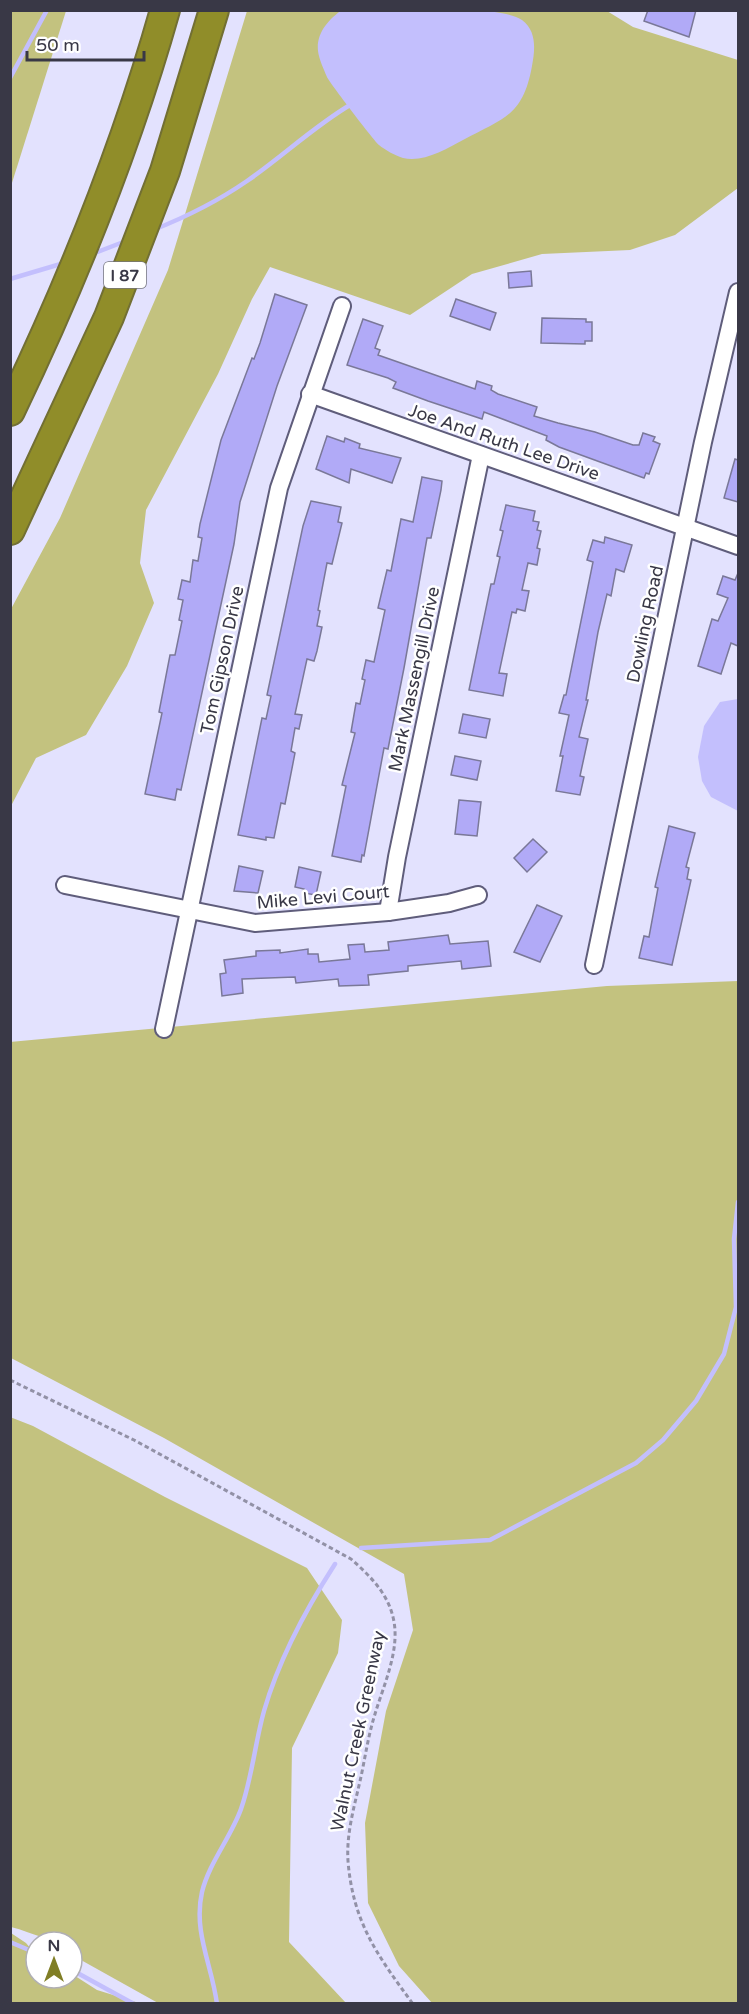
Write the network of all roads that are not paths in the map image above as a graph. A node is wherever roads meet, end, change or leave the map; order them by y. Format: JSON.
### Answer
{"nodes":[{"id":1,"x":165,"y":10,"type":"edge"},
{"id":2,"x":214,"y":10,"type":"edge"},
{"id":3,"x":738,"y":292,"type":"edge"},
{"id":4,"x":342,"y":306,"type":"dead end"},
{"id":5,"x":731,"y":345,"type":"edge"},
{"id":6,"x":310,"y":394,"type":"junction"},
{"id":7,"x":10,"y":411,"type":"edge"},
{"id":8,"x":481,"y":454,"type":"junction"},
{"id":9,"x":685,"y":526,"type":"junction"},
{"id":10,"x":10,"y":530,"type":"edge"},
{"id":11,"x":738,"y":546,"type":"edge"},
{"id":12,"x":64,"y":885,"type":"dead end"},
{"id":13,"x":478,"y":895,"type":"dead end"},
{"id":14,"x":189,"y":911,"type":"junction"},
{"id":15,"x":388,"y":912,"type":"junction"},
{"id":16,"x":594,"y":964,"type":"dead end"},
{"id":17,"x":164,"y":1029,"type":"dead end"}],
"edges":[{"from":1,"to":7,"type":"highway","number":"I 87"},
{"from":2,"to":10,"type":"highway","number":"I 87"},
{"from":3,"to":5,"type":"street","name":"Dowling Road"},
{"from":4,"to":6,"type":"street","name":"Tom Gipson Drive"},
{"from":5,"to":9,"type":"street","name":"Dowling Road"},
{"from":6,"to":8,"type":"street","name":"Joe And Ruth Lee Drive"},
{"from":6,"to":14,"type":"street","name":"Tom Gipson Drive"},
{"from":8,"to":9,"type":"street","name":"Joe And Ruth Lee Drive"},
{"from":8,"to":15,"type":"street","name":"Mark Massengill Drive"},
{"from":9,"to":11,"type":"street","name":"Joe And Ruth Lee Drive"},
{"from":9,"to":16,"type":"street","name":"Dowling Road"},
{"from":12,"to":14,"type":"street","name":"Mike Levi Court"},
{"from":13,"to":15,"type":"street","name":"Mike Levi Court"},
{"from":14,"to":15,"type":"street","name":"Mike Levi Court"},
{"from":14,"to":17,"type":"street","name":"Tom Gipson Drive"}]}
